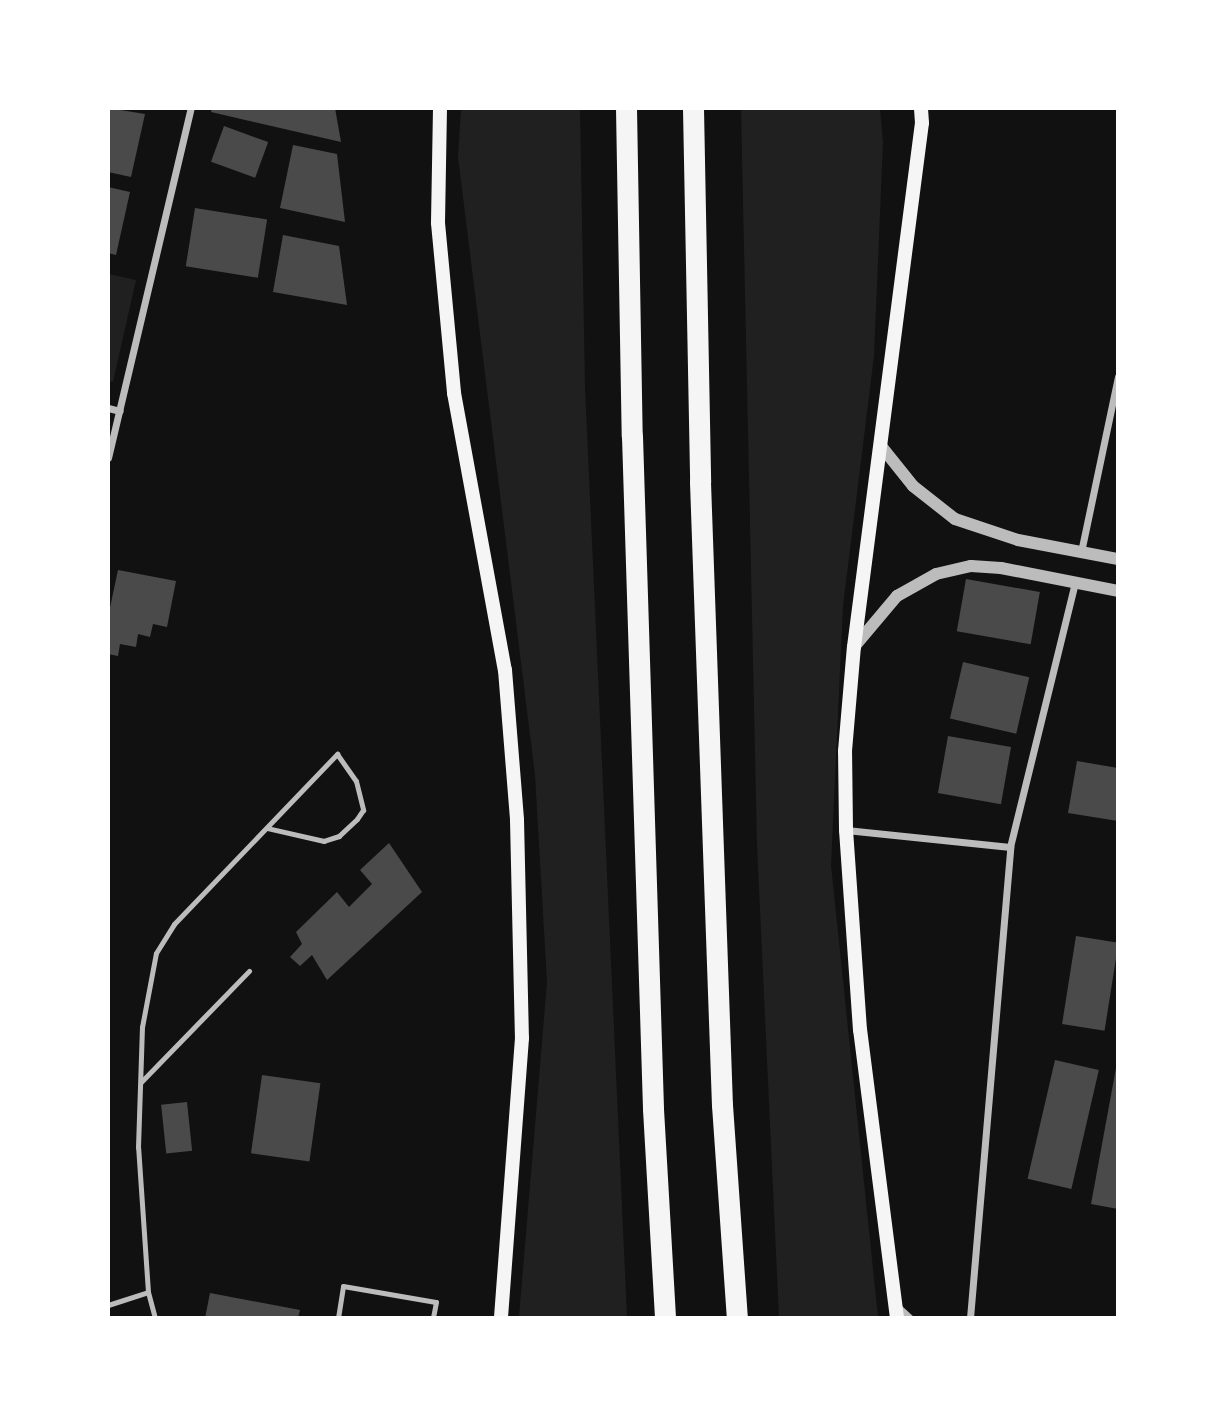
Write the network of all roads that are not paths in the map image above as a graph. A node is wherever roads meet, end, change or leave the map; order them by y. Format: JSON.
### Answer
{"nodes":[{"id":1,"x":191,"y":108,"type":"edge"},
{"id":2,"x":440,"y":108,"type":"edge"},
{"id":3,"x":626,"y":108,"type":"edge"},
{"id":4,"x":693,"y":108,"type":"edge"},
{"id":5,"x":921,"y":108,"type":"edge"},
{"id":6,"x":1118,"y":377,"type":"edge"},
{"id":7,"x":108,"y":408,"type":"edge"},
{"id":8,"x":120,"y":411,"type":"junction"},
{"id":9,"x":881,"y":446,"type":"junction"},
{"id":10,"x":108,"y":458,"type":"edge"},
{"id":11,"x":1081,"y":552,"type":"junction"},
{"id":12,"x":1118,"y":559,"type":"edge"},
{"id":13,"x":1076,"y":582,"type":"junction"},
{"id":14,"x":1118,"y":591,"type":"edge"},
{"id":15,"x":854,"y":647,"type":"junction"},
{"id":16,"x":267,"y":828,"type":"junction"},
{"id":17,"x":846,"y":830,"type":"junction"},
{"id":18,"x":1010,"y":847,"type":"junction"},
{"id":19,"x":249,"y":971,"type":"dead end"},
{"id":20,"x":141,"y":1082,"type":"junction"},
{"id":21,"x":149,"y":1292,"type":"junction"},
{"id":22,"x":108,"y":1304,"type":"edge"},
{"id":23,"x":896,"y":1311,"type":"edge"},
{"id":24,"x":155,"y":1318,"type":"edge"},
{"id":25,"x":338,"y":1318,"type":"edge"},
{"id":26,"x":433,"y":1318,"type":"edge"},
{"id":27,"x":501,"y":1318,"type":"edge"},
{"id":28,"x":665,"y":1318,"type":"edge"},
{"id":29,"x":737,"y":1318,"type":"edge"},
{"id":30,"x":910,"y":1318,"type":"edge"},
{"id":31,"x":970,"y":1318,"type":"edge"}],
"edges":[{"from":1,"to":8,"type":"street"},
{"from":2,"to":27,"type":"main road"},
{"from":3,"to":28,"type":"highway"},
{"from":4,"to":29,"type":"highway"},
{"from":5,"to":9,"type":"main road"},
{"from":6,"to":11,"type":"street"},
{"from":7,"to":8,"type":"street"},
{"from":8,"to":10,"type":"street"},
{"from":9,"to":11,"type":"street"},
{"from":9,"to":15,"type":"main road"},
{"from":11,"to":12,"type":"street"},
{"from":13,"to":14,"type":"street"},
{"from":13,"to":15,"type":"street"},
{"from":13,"to":18,"type":"street"},
{"from":15,"to":17,"type":"main road"},
{"from":16,"to":16,"type":"lane"},
{"from":16,"to":20,"type":"lane"},
{"from":17,"to":18,"type":"street"},
{"from":17,"to":23,"type":"main road"},
{"from":18,"to":31,"type":"street"},
{"from":19,"to":20,"type":"lane"},
{"from":20,"to":21,"type":"lane"},
{"from":21,"to":22,"type":"lane"},
{"from":21,"to":24,"type":"lane"},
{"from":23,"to":30,"type":"street"},
{"from":25,"to":26,"type":"lane"}]}
